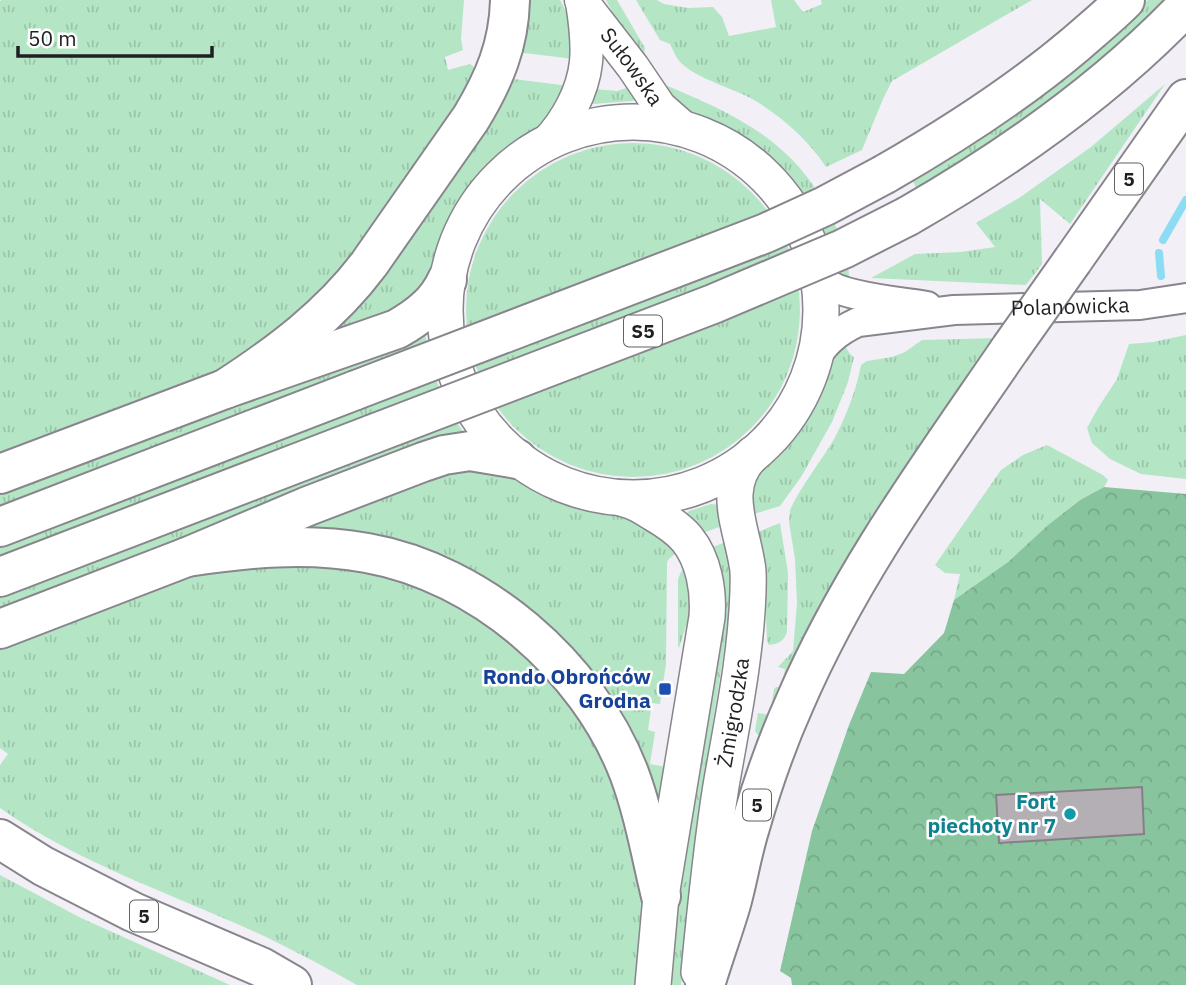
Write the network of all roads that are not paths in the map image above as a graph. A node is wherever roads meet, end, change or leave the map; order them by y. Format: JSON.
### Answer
{"nodes":[{"id":1,"x":510,"y":0,"type":"edge"},
{"id":2,"x":1125,"y":0,"type":"edge"},
{"id":3,"x":582,"y":1,"type":"edge"},
{"id":4,"x":1186,"y":6,"type":"edge"},
{"id":5,"x":1186,"y":99,"type":"edge"},
{"id":6,"x":685,"y":128,"type":"junction"},
{"id":7,"x":545,"y":143,"type":"junction"},
{"id":8,"x":816,"y":266,"type":"junction"},
{"id":9,"x":447,"y":280,"type":"junction"},
{"id":10,"x":1186,"y":298,"type":"edge"},
{"id":11,"x":954,"y":310,"type":"junction"},
{"id":12,"x":813,"y":364,"type":"junction"},
{"id":13,"x":225,"y":388,"type":"junction"},
{"id":14,"x":761,"y":447,"type":"junction"},
{"id":15,"x":517,"y":458,"type":"junction"},
{"id":16,"x":0,"y":474,"type":"edge"},
{"id":17,"x":617,"y":498,"type":"junction"},
{"id":18,"x":0,"y":527,"type":"edge"},
{"id":19,"x":187,"y":557,"type":"junction"},
{"id":20,"x":0,"y":577,"type":"edge"},
{"id":21,"x":0,"y":629,"type":"edge"},
{"id":22,"x":0,"y":839,"type":"edge"},
{"id":23,"x":661,"y":897,"type":"junction"},
{"id":24,"x":292,"y":985,"type":"edge"},
{"id":25,"x":653,"y":985,"type":"edge"},
{"id":26,"x":698,"y":985,"type":"edge"},
{"id":27,"x":705,"y":985,"type":"edge"}],
"edges":[{"from":1,"to":13,"type":"highway"},
{"from":2,"to":18,"type":"highway","number":"S5","bridge":true},
{"from":3,"to":6,"type":"main road","name":"Sułowska"},
{"from":3,"to":7,"type":"main road","name":"Sułowska"},
{"from":4,"to":20,"type":"highway","number":"S5","bridge":true},
{"from":5,"to":27,"type":"highway","number":"5","bridge":true},
{"from":6,"to":7,"type":"main road"},
{"from":6,"to":8,"type":"main road"},
{"from":7,"to":9,"type":"main road"},
{"from":8,"to":11,"type":"street","name":"Polanowicka"},
{"from":8,"to":12,"type":"main road"},
{"from":9,"to":13,"type":"highway"},
{"from":9,"to":15,"type":"main road"},
{"from":10,"to":11,"type":"street","name":"Polanowicka"},
{"from":11,"to":12,"type":"street","name":"Polanowicka"},
{"from":12,"to":14,"type":"main road"},
{"from":13,"to":16,"type":"highway"},
{"from":14,"to":17,"type":"main road"},
{"from":14,"to":26,"type":"main road","name":"Żmigrodzka"},
{"from":15,"to":17,"type":"main road"},
{"from":15,"to":19,"type":"highway"},
{"from":17,"to":23,"type":"main road","name":"Żmigrodzka"},
{"from":19,"to":21,"type":"highway"},
{"from":19,"to":23,"type":"highway"},
{"from":22,"to":24,"type":"highway","number":"5"},
{"from":23,"to":25,"type":"main road","name":"Żmigrodzka"}]}
